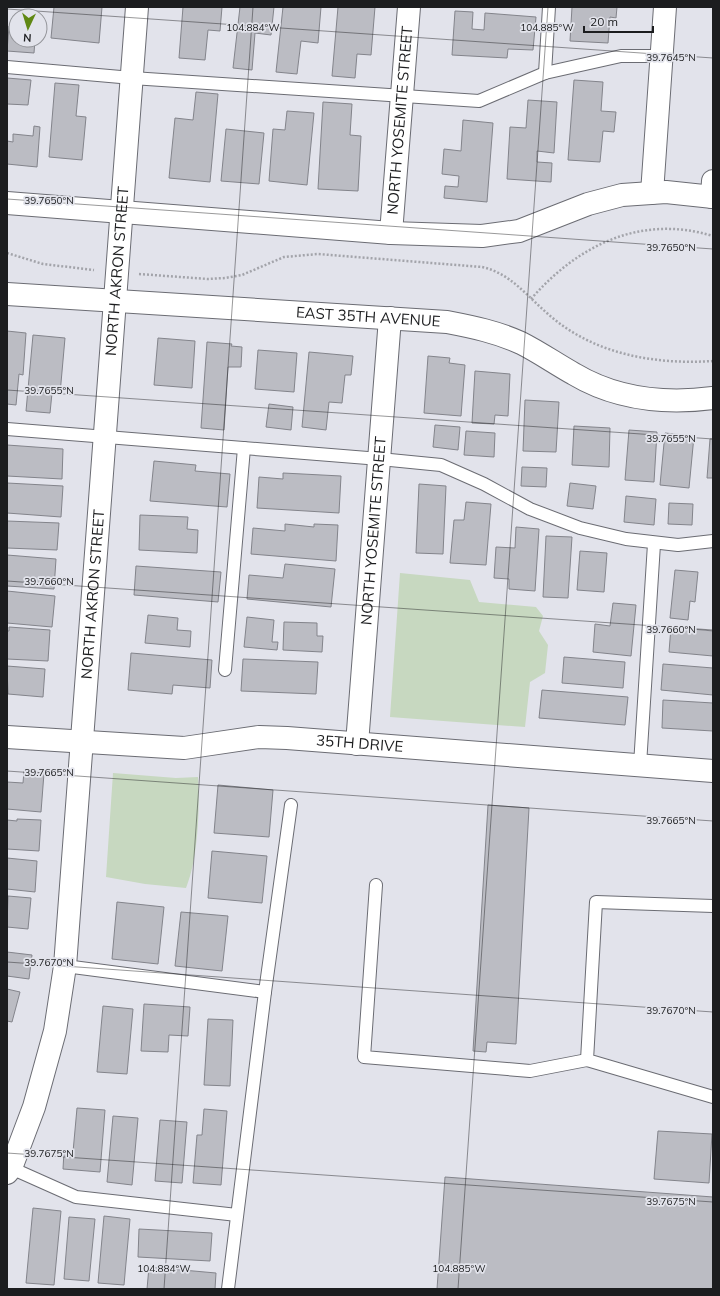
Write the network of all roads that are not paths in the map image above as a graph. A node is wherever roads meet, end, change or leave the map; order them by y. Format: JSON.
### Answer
{"nodes":[{"id":1,"x":137,"y":7,"type":"edge"},
{"id":2,"x":408,"y":7,"type":"edge"},
{"id":3,"x":549,"y":7,"type":"edge"},
{"id":4,"x":665,"y":7,"type":"edge"},
{"id":5,"x":662,"y":56,"type":"junction"},
{"id":6,"x":7,"y":68,"type":"edge"},
{"id":7,"x":544,"y":72,"type":"junction"},
{"id":8,"x":132,"y":78,"type":"junction"},
{"id":9,"x":401,"y":95,"type":"junction"},
{"id":10,"x":713,"y":192,"type":"edge"},
{"id":11,"x":652,"y":193,"type":"junction"},
{"id":12,"x":7,"y":203,"type":"edge"},
{"id":13,"x":122,"y":212,"type":"junction"},
{"id":14,"x":391,"y":233,"type":"junction"},
{"id":15,"x":7,"y":294,"type":"edge"},
{"id":16,"x":115,"y":302,"type":"junction"},
{"id":17,"x":390,"y":318,"type":"junction"},
{"id":18,"x":713,"y":398,"type":"edge"},
{"id":19,"x":7,"y":429,"type":"edge"},
{"id":20,"x":105,"y":437,"type":"junction"},
{"id":21,"x":244,"y":448,"type":"junction"},
{"id":22,"x":380,"y":459,"type":"junction"},
{"id":23,"x":713,"y":541,"type":"edge"},
{"id":24,"x":654,"y":544,"type":"junction"},
{"id":25,"x":226,"y":670,"type":"dead end"},
{"id":26,"x":7,"y":737,"type":"edge"},
{"id":27,"x":82,"y":742,"type":"junction"},
{"id":28,"x":357,"y":744,"type":"junction"},
{"id":29,"x":640,"y":765,"type":"junction"},
{"id":30,"x":713,"y":771,"type":"edge"},
{"id":31,"x":291,"y":805,"type":"dead end"},
{"id":32,"x":376,"y":885,"type":"dead end"},
{"id":33,"x":713,"y":906,"type":"edge"},
{"id":34,"x":65,"y":966,"type":"junction"},
{"id":35,"x":265,"y":992,"type":"junction"},
{"id":36,"x":587,"y":1060,"type":"junction"},
{"id":37,"x":713,"y":1097,"type":"edge"},
{"id":38,"x":9,"y":1170,"type":"edge"},
{"id":39,"x":237,"y":1215,"type":"junction"},
{"id":40,"x":228,"y":1289,"type":"edge"}],
"edges":[{"from":1,"to":8,"type":"street","name":"NORTH AKRON STREET"},
{"from":2,"to":9,"type":"street","name":"NORTH YOSEMITE STREET"},
{"from":3,"to":7,"type":"lane"},
{"from":4,"to":5,"type":"street"},
{"from":5,"to":7,"type":"lane"},
{"from":5,"to":11,"type":"street"},
{"from":6,"to":8,"type":"lane"},
{"from":7,"to":9,"type":"lane"},
{"from":8,"to":9,"type":"lane"},
{"from":8,"to":13,"type":"street","name":"NORTH AKRON STREET"},
{"from":9,"to":14,"type":"street","name":"NORTH YOSEMITE STREET"},
{"from":10,"to":11,"type":"street"},
{"from":11,"to":14,"type":"street"},
{"from":12,"to":13,"type":"street"},
{"from":13,"to":14,"type":"street"},
{"from":13,"to":16,"type":"street","name":"NORTH AKRON STREET"},
{"from":15,"to":16,"type":"street","name":"EAST 35TH AVENUE"},
{"from":16,"to":17,"type":"street","name":"EAST 35TH AVENUE"},
{"from":16,"to":20,"type":"street","name":"NORTH AKRON STREET"},
{"from":17,"to":18,"type":"street","name":"EAST 35TH AVENUE"},
{"from":17,"to":22,"type":"street","name":"NORTH YOSEMITE STREET"},
{"from":19,"to":20,"type":"lane"},
{"from":20,"to":21,"type":"lane"},
{"from":20,"to":27,"type":"street","name":"NORTH AKRON STREET"},
{"from":21,"to":22,"type":"lane"},
{"from":21,"to":25,"type":"lane"},
{"from":22,"to":24,"type":"lane"},
{"from":22,"to":28,"type":"street","name":"NORTH YOSEMITE STREET"},
{"from":23,"to":24,"type":"lane"},
{"from":24,"to":29,"type":"lane"},
{"from":26,"to":27,"type":"street","name":"35TH DRIVE"},
{"from":27,"to":28,"type":"street","name":"35TH DRIVE"},
{"from":27,"to":34,"type":"street","name":"NORTH AKRON STREET"},
{"from":28,"to":29,"type":"street","name":"35TH DRIVE"},
{"from":29,"to":30,"type":"street","name":"35TH DRIVE"},
{"from":31,"to":35,"type":"lane"},
{"from":32,"to":36,"type":"lane"},
{"from":33,"to":36,"type":"lane"},
{"from":34,"to":35,"type":"lane"},
{"from":34,"to":38,"type":"street","name":"NORTH AKRON STREET"},
{"from":35,"to":39,"type":"lane"},
{"from":36,"to":37,"type":"lane"},
{"from":38,"to":39,"type":"lane"},
{"from":39,"to":40,"type":"lane"}]}
